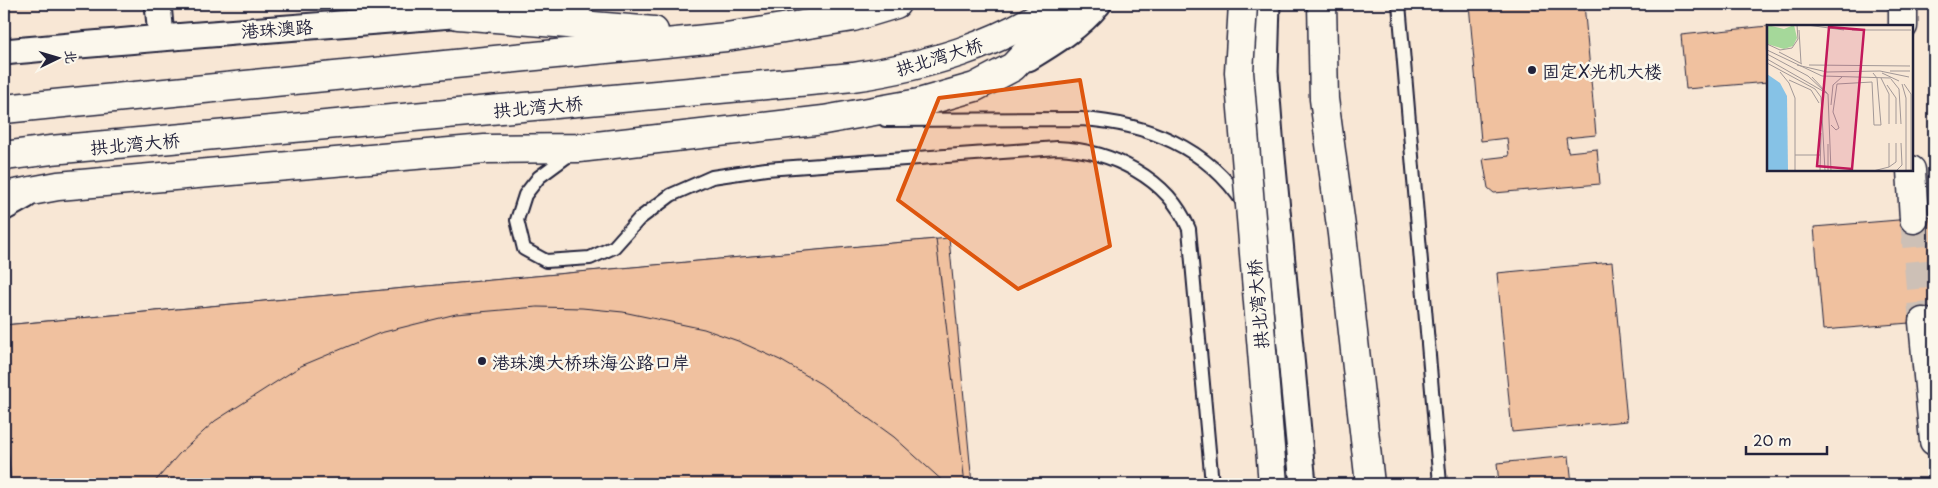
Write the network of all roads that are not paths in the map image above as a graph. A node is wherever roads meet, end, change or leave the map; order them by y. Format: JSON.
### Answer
{"nodes":[{"id":1,"x":158,"y":4,"type":"edge"},
{"id":2,"x":580,"y":4,"type":"edge"},
{"id":3,"x":896,"y":4,"type":"edge"},
{"id":4,"x":1058,"y":4,"type":"edge"},
{"id":5,"x":1064,"y":4,"type":"edge"},
{"id":6,"x":1098,"y":4,"type":"edge"},
{"id":7,"x":1243,"y":4,"type":"edge"},
{"id":8,"x":1267,"y":4,"type":"edge"},
{"id":9,"x":1322,"y":4,"type":"edge"},
{"id":10,"x":1399,"y":4,"type":"edge"},
{"id":11,"x":1903,"y":4,"type":"edge"},
{"id":12,"x":458,"y":15,"type":"junction"},
{"id":13,"x":1903,"y":25,"type":"edge"},
{"id":14,"x":161,"y":37,"type":"junction"},
{"id":15,"x":726,"y":37,"type":"junction"},
{"id":16,"x":4,"y":52,"type":"edge"},
{"id":17,"x":1013,"y":67,"type":"junction"},
{"id":18,"x":4,"y":109,"type":"edge"},
{"id":19,"x":824,"y":120,"type":"junction"},
{"id":20,"x":579,"y":148,"type":"junction"},
{"id":21,"x":4,"y":156,"type":"edge"},
{"id":22,"x":1911,"y":171,"type":"edge"},
{"id":23,"x":58,"y":186,"type":"junction"},
{"id":24,"x":4,"y":196,"type":"edge"},
{"id":25,"x":4,"y":215,"type":"edge"},
{"id":26,"x":1914,"y":218,"type":"tunnel mouth"},
{"id":27,"x":1283,"y":290,"type":"junction"},
{"id":28,"x":1923,"y":322,"type":"tunnel mouth"},
{"id":29,"x":1934,"y":430,"type":"edge"},
{"id":30,"x":1212,"y":484,"type":"edge"},
{"id":31,"x":1272,"y":484,"type":"edge"},
{"id":32,"x":1303,"y":484,"type":"edge"},
{"id":33,"x":1370,"y":484,"type":"edge"},
{"id":34,"x":1440,"y":484,"type":"edge"}],
"edges":[{"from":1,"to":14,"type":"street"},
{"from":2,"to":12,"type":"street","name":"港珠澳路"},
{"from":3,"to":15,"type":"main road"},
{"from":4,"to":21,"type":"main road","name":"拱北湾大桥"},
{"from":5,"to":17,"type":"main road"},
{"from":6,"to":17,"type":"street"},
{"from":7,"to":31,"type":"main road","name":"拱北湾大桥","bridge":true},
{"from":8,"to":27,"type":"street"},
{"from":9,"to":33,"type":"main road"},
{"from":10,"to":34,"type":"lane"},
{"from":11,"to":13,"type":"main road"},
{"from":12,"to":14,"type":"street","name":"港珠澳路"},
{"from":12,"to":15,"type":"main road"},
{"from":14,"to":16,"type":"street","name":"港珠澳路"},
{"from":15,"to":18,"type":"main road"},
{"from":17,"to":19,"type":"main road"},
{"from":19,"to":20,"type":"main road"},
{"from":19,"to":27,"type":"lane"},
{"from":20,"to":23,"type":"main road"},
{"from":20,"to":30,"type":"lane"},
{"from":22,"to":26,"type":"main road"},
{"from":23,"to":24,"type":"main road"},
{"from":23,"to":25,"type":"lane"},
{"from":27,"to":32,"type":"street"},
{"from":28,"to":29,"type":"main road"}]}
